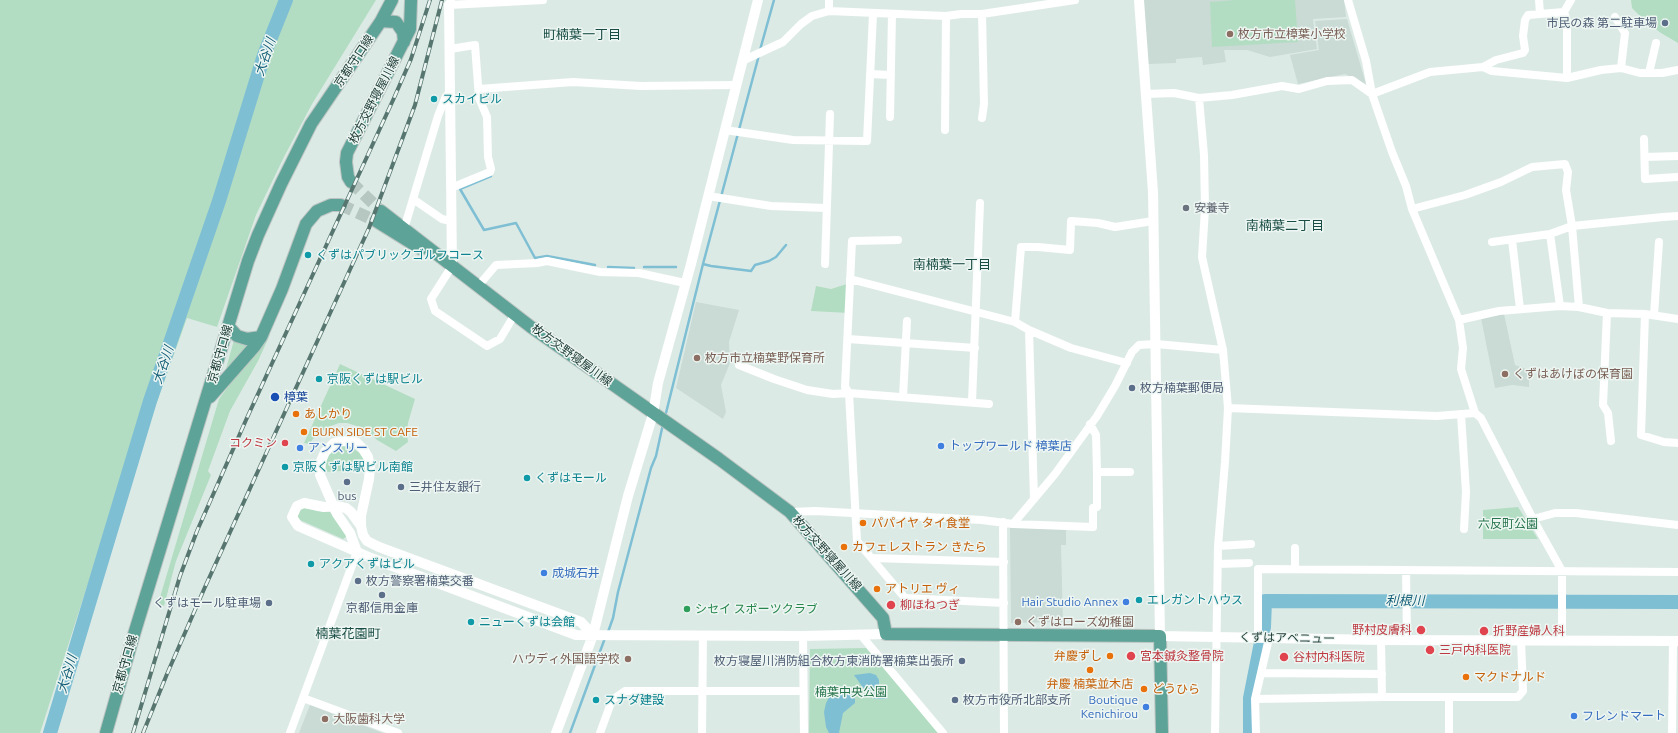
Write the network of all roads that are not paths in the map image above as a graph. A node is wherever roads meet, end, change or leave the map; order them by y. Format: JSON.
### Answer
{"nodes":[{"id":1,"x":392,"y":0,"type":"edge"},
{"id":2,"x":411,"y":0,"type":"edge"},
{"id":3,"x":543,"y":0,"type":"edge"},
{"id":4,"x":758,"y":0,"type":"edge"},
{"id":5,"x":829,"y":0,"type":"edge"},
{"id":6,"x":1075,"y":0,"type":"edge"},
{"id":7,"x":1139,"y":0,"type":"edge"},
{"id":8,"x":1348,"y":0,"type":"edge"},
{"id":9,"x":1539,"y":0,"type":"edge"},
{"id":10,"x":1572,"y":0,"type":"edge"},
{"id":11,"x":450,"y":2,"type":"edge"},
{"id":12,"x":829,"y":11,"type":"junction"},
{"id":13,"x":1564,"y":12,"type":"junction"},
{"id":14,"x":873,"y":14,"type":"junction"},
{"id":15,"x":892,"y":14,"type":"junction"},
{"id":16,"x":982,"y":14,"type":"junction"},
{"id":17,"x":1540,"y":14,"type":"junction"},
{"id":18,"x":1613,"y":15,"type":"dead end"},
{"id":19,"x":946,"y":16,"type":"junction"},
{"id":20,"x":382,"y":21,"type":"junction"},
{"id":21,"x":404,"y":42,"type":"junction"},
{"id":22,"x":1656,"y":43,"type":"dead end"},
{"id":23,"x":450,"y":49,"type":"junction"},
{"id":24,"x":742,"y":61,"type":"junction"},
{"id":25,"x":1483,"y":67,"type":"junction"},
{"id":26,"x":1621,"y":68,"type":"junction"},
{"id":27,"x":1678,"y":70,"type":"edge"},
{"id":28,"x":1649,"y":73,"type":"junction"},
{"id":29,"x":870,"y":74,"type":"junction"},
{"id":30,"x":891,"y":75,"type":"junction"},
{"id":31,"x":1567,"y":78,"type":"junction"},
{"id":32,"x":736,"y":86,"type":"junction"},
{"id":33,"x":479,"y":89,"type":"junction"},
{"id":34,"x":450,"y":94,"type":"junction"},
{"id":35,"x":1145,"y":94,"type":"junction"},
{"id":36,"x":1372,"y":94,"type":"junction"},
{"id":37,"x":1199,"y":98,"type":"junction"},
{"id":38,"x":830,"y":114,"type":"dead end"},
{"id":39,"x":890,"y":118,"type":"dead end"},
{"id":40,"x":982,"y":118,"type":"dead end"},
{"id":41,"x":725,"y":130,"type":"junction"},
{"id":42,"x":945,"y":130,"type":"dead end"},
{"id":43,"x":1644,"y":139,"type":"dead end"},
{"id":44,"x":829,"y":141,"type":"junction"},
{"id":45,"x":1678,"y":156,"type":"edge"},
{"id":46,"x":1645,"y":157,"type":"junction"},
{"id":47,"x":1678,"y":177,"type":"edge"},
{"id":48,"x":351,"y":182,"type":"tunnel mouth"},
{"id":49,"x":451,"y":188,"type":"junction"},
{"id":50,"x":708,"y":196,"type":"junction"},
{"id":51,"x":413,"y":199,"type":"junction"},
{"id":52,"x":980,"y":203,"type":"dead end"},
{"id":53,"x":341,"y":205,"type":"tunnel mouth"},
{"id":54,"x":826,"y":208,"type":"junction"},
{"id":55,"x":1412,"y":209,"type":"junction"},
{"id":56,"x":1678,"y":216,"type":"edge"},
{"id":57,"x":1153,"y":220,"type":"junction"},
{"id":58,"x":451,"y":221,"type":"junction"},
{"id":59,"x":1572,"y":226,"type":"junction"},
{"id":60,"x":404,"y":228,"type":"junction"},
{"id":61,"x":1550,"y":234,"type":"junction"},
{"id":62,"x":898,"y":240,"type":"dead end"},
{"id":63,"x":1512,"y":240,"type":"junction"},
{"id":64,"x":1492,"y":242,"type":"dead end"},
{"id":65,"x":1659,"y":242,"type":"dead end"},
{"id":66,"x":825,"y":264,"type":"dead end"},
{"id":67,"x":452,"y":266,"type":"junction"},
{"id":68,"x":850,"y":278,"type":"junction"},
{"id":69,"x":685,"y":283,"type":"junction"},
{"id":70,"x":479,"y":285,"type":"junction"},
{"id":71,"x":1560,"y":306,"type":"junction"},
{"id":72,"x":1580,"y":307,"type":"junction"},
{"id":73,"x":1520,"y":309,"type":"junction"},
{"id":74,"x":977,"y":312,"type":"junction"},
{"id":75,"x":1607,"y":313,"type":"junction"},
{"id":76,"x":516,"y":314,"type":"junction"},
{"id":77,"x":1645,"y":314,"type":"junction"},
{"id":78,"x":1654,"y":315,"type":"junction"},
{"id":79,"x":1678,"y":318,"type":"edge"},
{"id":80,"x":1460,"y":320,"type":"junction"},
{"id":81,"x":907,"y":321,"type":"dead end"},
{"id":82,"x":1015,"y":322,"type":"junction"},
{"id":83,"x":229,"y":327,"type":"junction"},
{"id":84,"x":1029,"y":330,"type":"junction"},
{"id":85,"x":261,"y":337,"type":"junction"},
{"id":86,"x":848,"y":339,"type":"junction"},
{"id":87,"x":906,"y":343,"type":"junction"},
{"id":88,"x":1156,"y":344,"type":"junction"},
{"id":89,"x":975,"y":348,"type":"junction"},
{"id":90,"x":1223,"y":350,"type":"junction"},
{"id":91,"x":1127,"y":363,"type":"junction"},
{"id":92,"x":739,"y":365,"type":"dead end"},
{"id":93,"x":849,"y":393,"type":"junction"},
{"id":94,"x":904,"y":397,"type":"junction"},
{"id":95,"x":206,"y":401,"type":"junction"},
{"id":96,"x":972,"y":402,"type":"junction"},
{"id":97,"x":989,"y":404,"type":"dead end"},
{"id":98,"x":1228,"y":408,"type":"junction"},
{"id":99,"x":1475,"y":413,"type":"junction"},
{"id":100,"x":653,"y":414,"type":"junction"},
{"id":101,"x":1461,"y":414,"type":"junction"},
{"id":102,"x":1090,"y":424,"type":"junction"},
{"id":103,"x":1611,"y":441,"type":"dead end"},
{"id":104,"x":1678,"y":443,"type":"edge"},
{"id":105,"x":1097,"y":472,"type":"junction"},
{"id":106,"x":1130,"y":472,"type":"dead end"},
{"id":107,"x":1034,"y":499,"type":"junction"},
{"id":108,"x":333,"y":506,"type":"junction"},
{"id":109,"x":790,"y":512,"type":"junction"},
{"id":110,"x":855,"y":514,"type":"junction"},
{"id":111,"x":1533,"y":519,"type":"junction"},
{"id":112,"x":1003,"y":522,"type":"junction"},
{"id":113,"x":1013,"y":524,"type":"junction"},
{"id":114,"x":1678,"y":525,"type":"edge"},
{"id":115,"x":361,"y":526,"type":"junction"},
{"id":116,"x":1464,"y":529,"type":"dead end"},
{"id":117,"x":1251,"y":544,"type":"dead end"},
{"id":118,"x":1218,"y":546,"type":"junction"},
{"id":119,"x":1295,"y":548,"type":"dead end"},
{"id":120,"x":357,"y":552,"type":"junction"},
{"id":121,"x":872,"y":558,"type":"junction"},
{"id":122,"x":1004,"y":562,"type":"junction"},
{"id":123,"x":1249,"y":563,"type":"dead end"},
{"id":124,"x":1218,"y":564,"type":"junction"},
{"id":125,"x":1295,"y":569,"type":"junction"},
{"id":126,"x":1406,"y":570,"type":"junction"},
{"id":127,"x":1562,"y":571,"type":"junction"},
{"id":128,"x":1678,"y":572,"type":"edge"},
{"id":129,"x":1004,"y":603,"type":"junction"},
{"id":130,"x":860,"y":634,"type":"junction"},
{"id":131,"x":886,"y":634,"type":"junction"},
{"id":132,"x":593,"y":635,"type":"junction"},
{"id":133,"x":703,"y":635,"type":"junction"},
{"id":134,"x":1004,"y":635,"type":"junction"},
{"id":135,"x":803,"y":636,"type":"junction"},
{"id":136,"x":1160,"y":636,"type":"junction"},
{"id":137,"x":1217,"y":637,"type":"junction"},
{"id":138,"x":1258,"y":638,"type":"junction"},
{"id":139,"x":1269,"y":638,"type":"junction"},
{"id":140,"x":1407,"y":639,"type":"junction"},
{"id":141,"x":1381,"y":640,"type":"junction"},
{"id":142,"x":1521,"y":640,"type":"junction"},
{"id":143,"x":1562,"y":640,"type":"junction"},
{"id":144,"x":1675,"y":641,"type":"edge"},
{"id":145,"x":1261,"y":673,"type":"junction"},
{"id":146,"x":1382,"y":674,"type":"junction"},
{"id":147,"x":703,"y":691,"type":"junction"},
{"id":148,"x":803,"y":691,"type":"junction"},
{"id":149,"x":1382,"y":697,"type":"junction"},
{"id":150,"x":303,"y":698,"type":"junction"},
{"id":151,"x":1449,"y":698,"type":"junction"},
{"id":152,"x":1255,"y":699,"type":"junction"},
{"id":153,"x":1675,"y":699,"type":"edge"},
{"id":154,"x":106,"y":733,"type":"edge"},
{"id":155,"x":290,"y":733,"type":"edge"},
{"id":156,"x":398,"y":733,"type":"edge"},
{"id":157,"x":556,"y":733,"type":"edge"},
{"id":158,"x":600,"y":733,"type":"edge"},
{"id":159,"x":702,"y":733,"type":"edge"},
{"id":160,"x":804,"y":733,"type":"edge"},
{"id":161,"x":943,"y":733,"type":"edge"},
{"id":162,"x":1004,"y":733,"type":"edge"},
{"id":163,"x":1162,"y":733,"type":"edge"},
{"id":164,"x":1215,"y":733,"type":"edge"},
{"id":165,"x":1256,"y":733,"type":"edge"},
{"id":166,"x":1449,"y":733,"type":"edge"},
{"id":167,"x":1672,"y":733,"type":"edge"}],
"edges":[{"from":1,"to":20,"type":"main road","name":"京都守口線"},
{"from":2,"to":21,"type":"main road","name":"枚方交野寝屋川線"},
{"from":3,"to":11,"type":"street"},
{"from":4,"to":24,"type":"street"},
{"from":5,"to":12,"type":"street"},
{"from":6,"to":16,"type":"street"},
{"from":7,"to":35,"type":"street"},
{"from":8,"to":36,"type":"street"},
{"from":9,"to":17,"type":"street"},
{"from":10,"to":13,"type":"street"},
{"from":11,"to":23,"type":"street"},
{"from":12,"to":14,"type":"street"},
{"from":12,"to":24,"type":"street"},
{"from":13,"to":17,"type":"street"},
{"from":13,"to":31,"type":"street"},
{"from":14,"to":15,"type":"street"},
{"from":14,"to":29,"type":"street"},
{"from":15,"to":19,"type":"street"},
{"from":15,"to":30,"type":"street"},
{"from":16,"to":19,"type":"street"},
{"from":16,"to":40,"type":"street"},
{"from":17,"to":25,"type":"street"},
{"from":18,"to":26,"type":"street"},
{"from":19,"to":42,"type":"street"},
{"from":20,"to":21,"type":"main road","name":"枚方交野寝屋川線"},
{"from":20,"to":83,"type":"main road","name":"京都守口線"},
{"from":21,"to":48,"type":"main road","name":"枚方交野寝屋川線"},
{"from":22,"to":28,"type":"street"},
{"from":23,"to":33,"type":"street"},
{"from":23,"to":34,"type":"street"},
{"from":24,"to":32,"type":"street"},
{"from":25,"to":31,"type":"street"},
{"from":25,"to":36,"type":"street"},
{"from":26,"to":28,"type":"street"},
{"from":26,"to":31,"type":"street"},
{"from":27,"to":28,"type":"street"},
{"from":29,"to":30,"type":"street"},
{"from":29,"to":44,"type":"street"},
{"from":30,"to":39,"type":"street"},
{"from":32,"to":33,"type":"street"},
{"from":32,"to":41,"type":"street"},
{"from":33,"to":49,"type":"street"},
{"from":34,"to":49,"type":"street"},
{"from":34,"to":51,"type":"street"},
{"from":35,"to":37,"type":"street"},
{"from":35,"to":57,"type":"street"},
{"from":36,"to":37,"type":"street"},
{"from":36,"to":55,"type":"street"},
{"from":37,"to":90,"type":"street"},
{"from":38,"to":44,"type":"street"},
{"from":41,"to":44,"type":"street"},
{"from":41,"to":50,"type":"street"},
{"from":43,"to":46,"type":"street"},
{"from":44,"to":54,"type":"street"},
{"from":45,"to":46,"type":"street"},
{"from":46,"to":47,"type":"street"},
{"from":49,"to":58,"type":"street"},
{"from":50,"to":54,"type":"street"},
{"from":50,"to":69,"type":"street"},
{"from":51,"to":58,"type":"street"},
{"from":51,"to":60,"type":"street"},
{"from":52,"to":74,"type":"street"},
{"from":53,"to":85,"type":"main road"},
{"from":54,"to":66,"type":"street"},
{"from":55,"to":59,"type":"street"},
{"from":55,"to":80,"type":"street"},
{"from":56,"to":59,"type":"street"},
{"from":57,"to":82,"type":"street"},
{"from":57,"to":88,"type":"street"},
{"from":58,"to":67,"type":"street"},
{"from":59,"to":61,"type":"street"},
{"from":59,"to":72,"type":"street"},
{"from":60,"to":67,"type":"main road","name":"枚方交野寝屋川線"},
{"from":60,"to":67,"type":"main road","name":"枚方交野寝屋川線"},
{"from":61,"to":63,"type":"street"},
{"from":61,"to":71,"type":"street"},
{"from":62,"to":68,"type":"street"},
{"from":63,"to":64,"type":"street"},
{"from":63,"to":73,"type":"street"},
{"from":65,"to":78,"type":"street"},
{"from":67,"to":70,"type":"main road","name":"枚方交野寝屋川線"},
{"from":67,"to":76,"type":"street"},
{"from":68,"to":74,"type":"street"},
{"from":68,"to":86,"type":"street"},
{"from":69,"to":70,"type":"street"},
{"from":69,"to":100,"type":"street"},
{"from":70,"to":76,"type":"main road","name":"枚方交野寝屋川線"},
{"from":71,"to":72,"type":"street"},
{"from":71,"to":73,"type":"street"},
{"from":72,"to":75,"type":"street"},
{"from":73,"to":80,"type":"street"},
{"from":74,"to":82,"type":"street"},
{"from":74,"to":89,"type":"street"},
{"from":75,"to":77,"type":"street"},
{"from":75,"to":103,"type":"street"},
{"from":76,"to":100,"type":"main road","name":"枚方交野寝屋川線"},
{"from":77,"to":78,"type":"street"},
{"from":77,"to":104,"type":"street"},
{"from":78,"to":79,"type":"street"},
{"from":80,"to":99,"type":"street"},
{"from":81,"to":87,"type":"street"},
{"from":82,"to":84,"type":"street"},
{"from":83,"to":85,"type":"main road"},
{"from":83,"to":95,"type":"main road","name":"京都守口線"},
{"from":84,"to":91,"type":"street"},
{"from":84,"to":107,"type":"street"},
{"from":85,"to":95,"type":"main road"},
{"from":86,"to":87,"type":"street"},
{"from":86,"to":93,"type":"street"},
{"from":87,"to":89,"type":"street"},
{"from":87,"to":94,"type":"street"},
{"from":88,"to":90,"type":"street"},
{"from":88,"to":91,"type":"street"},
{"from":88,"to":136,"type":"street"},
{"from":89,"to":96,"type":"street"},
{"from":90,"to":98,"type":"street"},
{"from":91,"to":102,"type":"street"},
{"from":92,"to":93,"type":"street"},
{"from":93,"to":94,"type":"street"},
{"from":93,"to":110,"type":"street"},
{"from":94,"to":96,"type":"street"},
{"from":95,"to":154,"type":"main road","name":"京都守口線"},
{"from":96,"to":97,"type":"street"},
{"from":98,"to":101,"type":"street"},
{"from":98,"to":118,"type":"street"},
{"from":99,"to":101,"type":"street"},
{"from":99,"to":111,"type":"street"},
{"from":100,"to":109,"type":"main road","name":"枚方交野寝屋川線"},
{"from":100,"to":132,"type":"street"},
{"from":101,"to":116,"type":"street"},
{"from":102,"to":105,"type":"street"},
{"from":102,"to":107,"type":"street"},
{"from":105,"to":106,"type":"street"},
{"from":105,"to":113,"type":"street"},
{"from":107,"to":113,"type":"street"},
{"from":108,"to":115,"type":"street"},
{"from":108,"to":115,"type":"street"},
{"from":108,"to":120,"type":"street"},
{"from":108,"to":120,"type":"street"},
{"from":109,"to":110,"type":"street"},
{"from":109,"to":131,"type":"main road","name":"枚方交野寝屋川線"},
{"from":110,"to":112,"type":"street"},
{"from":110,"to":121,"type":"street"},
{"from":111,"to":114,"type":"street"},
{"from":111,"to":127,"type":"street"},
{"from":112,"to":113,"type":"street"},
{"from":112,"to":122,"type":"street"},
{"from":115,"to":132,"type":"street"},
{"from":117,"to":118,"type":"street"},
{"from":118,"to":124,"type":"street"},
{"from":119,"to":125,"type":"street"},
{"from":120,"to":132,"type":"street"},
{"from":120,"to":150,"type":"street"},
{"from":121,"to":122,"type":"street"},
{"from":121,"to":129,"type":"street"},
{"from":122,"to":129,"type":"street"},
{"from":123,"to":124,"type":"street"},
{"from":124,"to":137,"type":"street"},
{"from":125,"to":126,"type":"street"},
{"from":125,"to":138,"type":"street"},
{"from":126,"to":127,"type":"street"},
{"from":126,"to":140,"type":"street"},
{"from":127,"to":128,"type":"street"},
{"from":127,"to":143,"type":"street"},
{"from":129,"to":134,"type":"street"},
{"from":130,"to":131,"type":"street"},
{"from":130,"to":135,"type":"street"},
{"from":130,"to":161,"type":"street"},
{"from":131,"to":134,"type":"main road"},
{"from":132,"to":133,"type":"street"},
{"from":132,"to":157,"type":"street"},
{"from":133,"to":135,"type":"street"},
{"from":133,"to":147,"type":"street"},
{"from":134,"to":136,"type":"main road"},
{"from":134,"to":162,"type":"street"},
{"from":135,"to":148,"type":"street"},
{"from":136,"to":137,"type":"street","name":"くずはアベニュー"},
{"from":136,"to":163,"type":"main road"},
{"from":137,"to":138,"type":"street","name":"くずはアベニュー"},
{"from":137,"to":164,"type":"street"},
{"from":138,"to":139,"type":"street","name":"くずはアベニュー"},
{"from":139,"to":141,"type":"street","name":"くずはアベニュー"},
{"from":139,"to":145,"type":"street"},
{"from":140,"to":141,"type":"street","name":"くずはアベニュー"},
{"from":140,"to":142,"type":"street","name":"くずはアベニュー"},
{"from":141,"to":146,"type":"street"},
{"from":142,"to":143,"type":"street","name":"くずはアベニュー"},
{"from":142,"to":151,"type":"street"},
{"from":143,"to":144,"type":"street","name":"くずはアベニュー"},
{"from":144,"to":153,"type":"street"},
{"from":145,"to":146,"type":"street"},
{"from":145,"to":152,"type":"street"},
{"from":146,"to":149,"type":"street"},
{"from":147,"to":148,"type":"street"},
{"from":147,"to":158,"type":"street"},
{"from":147,"to":159,"type":"street"},
{"from":148,"to":160,"type":"street"},
{"from":149,"to":151,"type":"street"},
{"from":149,"to":152,"type":"street"},
{"from":150,"to":155,"type":"street"},
{"from":150,"to":156,"type":"street"},
{"from":151,"to":166,"type":"street"},
{"from":152,"to":165,"type":"street"},
{"from":153,"to":167,"type":"street"}]}
